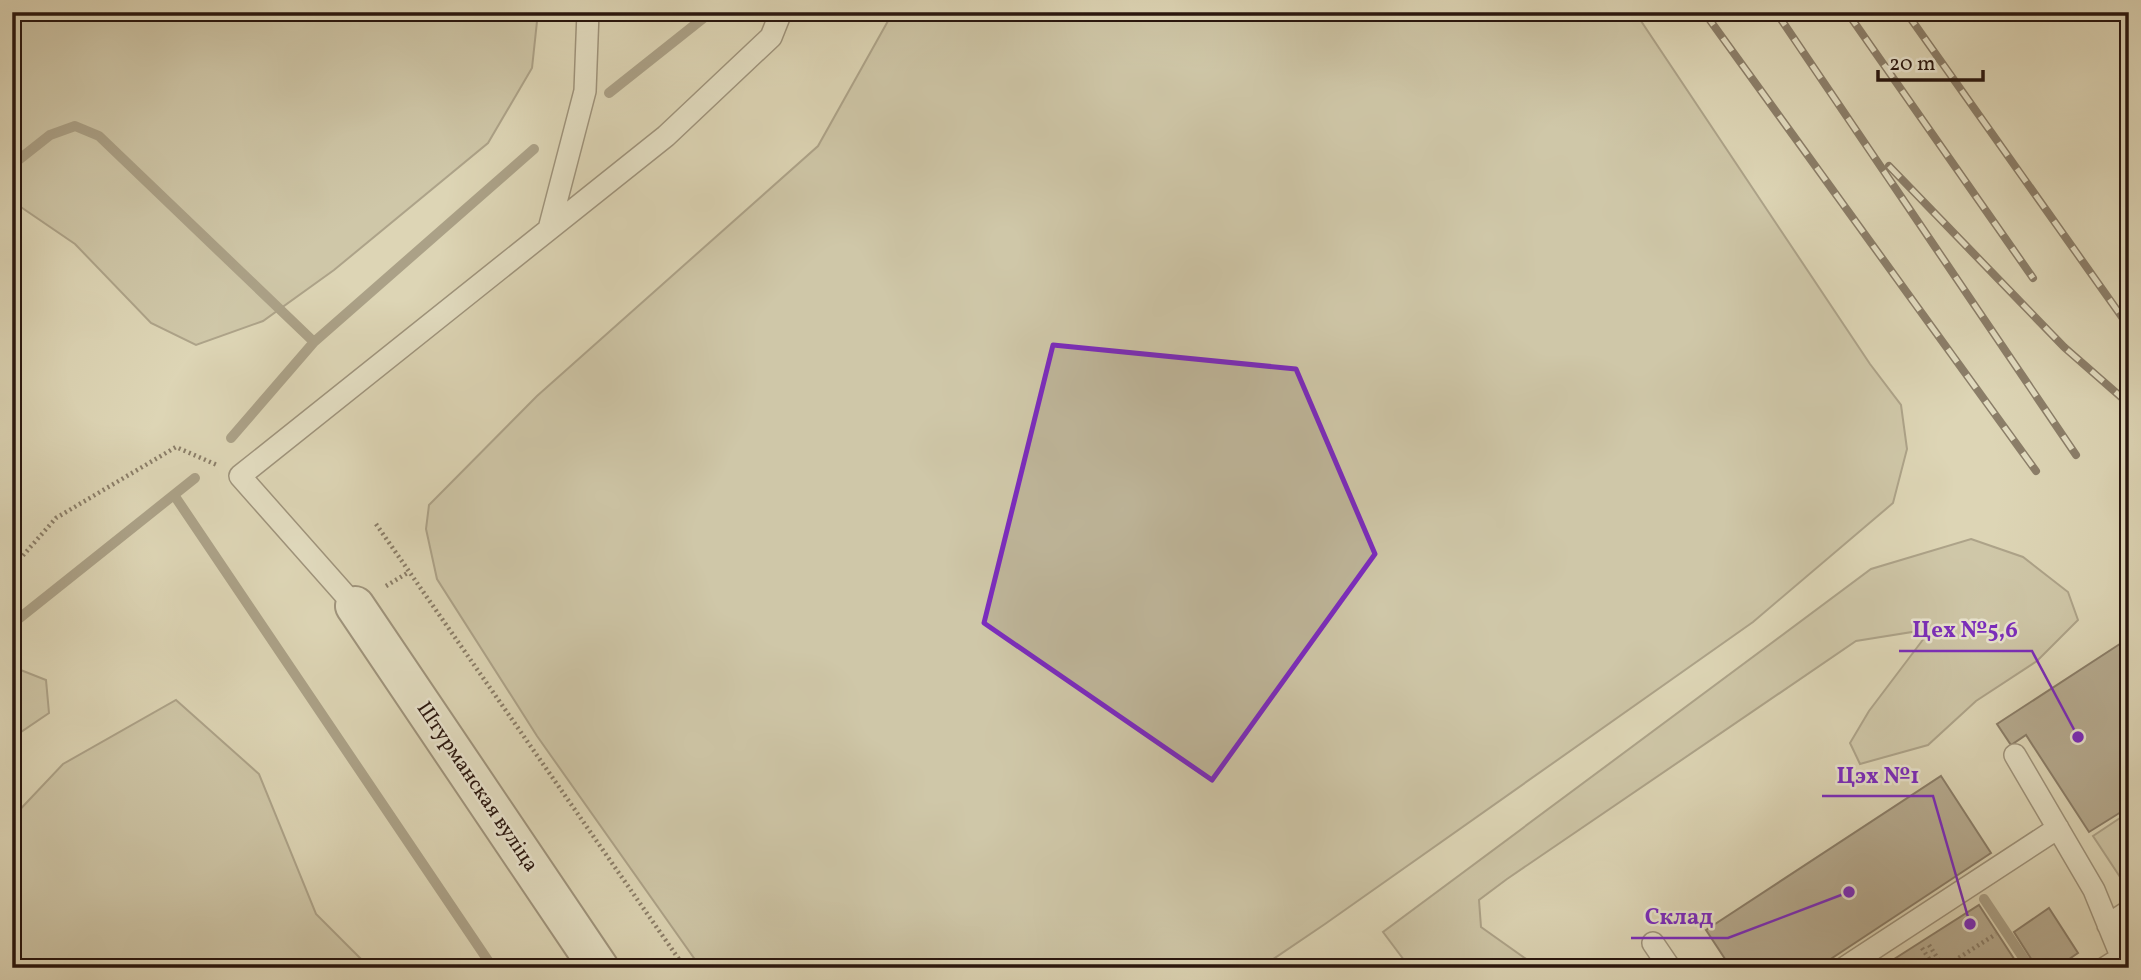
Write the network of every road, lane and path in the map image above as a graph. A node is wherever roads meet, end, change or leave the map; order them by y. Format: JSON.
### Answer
{"nodes":[{"id":1,"x":589,"y":12,"type":"edge"},
{"id":2,"x":781,"y":12,"type":"edge"},
{"id":3,"x":549,"y":229,"type":"junction"},
{"id":4,"x":240,"y":476,"type":"junction"},
{"id":5,"x":376,"y":524,"type":"dead end"},
{"id":6,"x":12,"y":568,"type":"edge"},
{"id":7,"x":355,"y":606,"type":"joint"},
{"id":8,"x":2015,"y":755,"type":"dead end"},
{"id":9,"x":2058,"y":828,"type":"junction"},
{"id":10,"x":2129,"y":911,"type":"edge"},
{"id":11,"x":2108,"y":925,"type":"junction"},
{"id":12,"x":1996,"y":934,"type":"dead end"},
{"id":13,"x":1927,"y":942,"type":"dead end"},
{"id":14,"x":1653,"y":943,"type":"dead end"},
{"id":15,"x":1919,"y":943,"type":"dead end"},
{"id":16,"x":2120,"y":961,"type":"edge"},
{"id":17,"x":599,"y":968,"type":"edge"},
{"id":18,"x":685,"y":968,"type":"edge"},
{"id":19,"x":1670,"y":968,"type":"edge"},
{"id":20,"x":1844,"y":968,"type":"edge"},
{"id":21,"x":1936,"y":968,"type":"edge"},
{"id":22,"x":1944,"y":968,"type":"edge"},
{"id":23,"x":1952,"y":968,"type":"edge"}],
"edges":[{"from":1,"to":3,"type":"lane"},
{"from":2,"to":3,"type":"lane"},
{"from":3,"to":4,"type":"lane"},
{"from":4,"to":6,"type":"path"},
{"from":4,"to":7,"type":"lane"},
{"from":5,"to":18,"type":"path"},
{"from":7,"to":17,"type":"street","name":"Штурманская вуліца"},
{"from":8,"to":9,"type":"lane"},
{"from":9,"to":11,"type":"lane"},
{"from":9,"to":20,"type":"lane"},
{"from":10,"to":11,"type":"lane"},
{"from":11,"to":16,"type":"lane"},
{"from":12,"to":23,"type":"path"},
{"from":13,"to":22,"type":"path"},
{"from":14,"to":19,"type":"lane"},
{"from":15,"to":21,"type":"path"}]}
